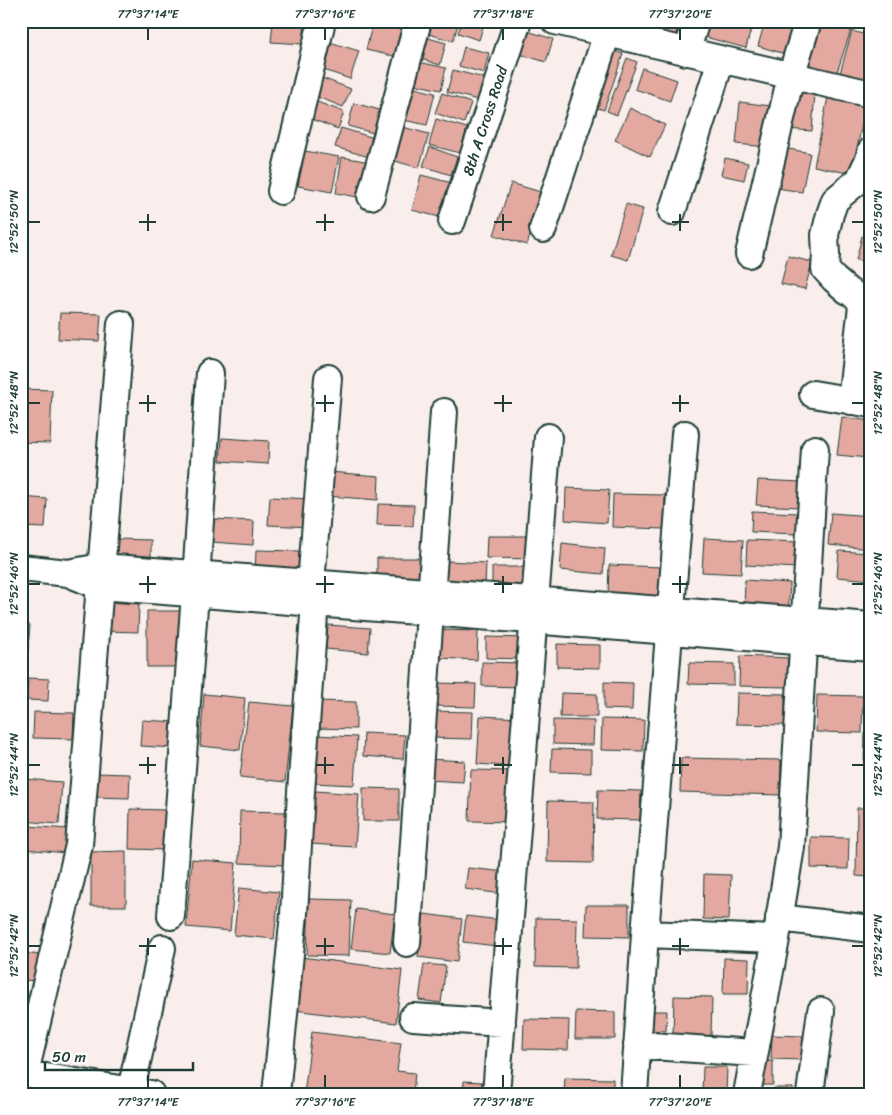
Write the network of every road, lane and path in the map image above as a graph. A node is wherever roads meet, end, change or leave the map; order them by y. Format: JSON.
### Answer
{"nodes":[{"id":1,"x":322,"y":21,"type":"edge"},
{"id":2,"x":418,"y":21,"type":"edge"},
{"id":3,"x":518,"y":21,"type":"edge"},
{"id":4,"x":555,"y":21,"type":"edge"},
{"id":5,"x":696,"y":21,"type":"edge"},
{"id":6,"x":808,"y":21,"type":"edge"},
{"id":7,"x":609,"y":27,"type":"edge"},
{"id":8,"x":686,"y":52,"type":"junction"},
{"id":9,"x":721,"y":60,"type":"junction"},
{"id":10,"x":791,"y":76,"type":"junction"},
{"id":11,"x":871,"y":94,"type":"edge"},
{"id":12,"x":871,"y":152,"type":"edge"},
{"id":13,"x":281,"y":191,"type":"dead end"},
{"id":14,"x":371,"y":196,"type":"dead end"},
{"id":15,"x":672,"y":212,"type":"dead end"},
{"id":16,"x":452,"y":221,"type":"dead end"},
{"id":17,"x":542,"y":229,"type":"dead end"},
{"id":18,"x":749,"y":254,"type":"dead end"},
{"id":19,"x":121,"y":324,"type":"dead end"},
{"id":20,"x":210,"y":373,"type":"dead end"},
{"id":21,"x":328,"y":378,"type":"dead end"},
{"id":22,"x":813,"y":394,"type":"dead end"},
{"id":23,"x":861,"y":402,"type":"edge"},
{"id":24,"x":444,"y":412,"type":"dead end"},
{"id":25,"x":685,"y":434,"type":"dead end"},
{"id":26,"x":548,"y":437,"type":"dead end"},
{"id":27,"x":814,"y":449,"type":"dead end"},
{"id":28,"x":21,"y":568,"type":"edge"},
{"id":29,"x":101,"y":576,"type":"junction"},
{"id":30,"x":196,"y":584,"type":"junction"},
{"id":31,"x":313,"y":593,"type":"junction"},
{"id":32,"x":430,"y":602,"type":"junction"},
{"id":33,"x":535,"y":610,"type":"junction"},
{"id":34,"x":671,"y":621,"type":"junction"},
{"id":35,"x":871,"y":626,"type":"edge"},
{"id":36,"x":804,"y":631,"type":"junction"},
{"id":37,"x":871,"y":647,"type":"edge"},
{"id":38,"x":171,"y":916,"type":"dead end"},
{"id":39,"x":871,"y":928,"type":"edge"},
{"id":40,"x":777,"y":929,"type":"junction"},
{"id":41,"x":645,"y":934,"type":"junction"},
{"id":42,"x":407,"y":943,"type":"dead end"},
{"id":43,"x":162,"y":948,"type":"dead end"},
{"id":44,"x":821,"y":1011,"type":"dead end"},
{"id":45,"x":413,"y":1017,"type":"dead end"},
{"id":46,"x":502,"y":1023,"type":"junction"},
{"id":47,"x":637,"y":1045,"type":"junction"},
{"id":48,"x":754,"y":1053,"type":"junction"},
{"id":49,"x":30,"y":1079,"type":"edge"},
{"id":50,"x":141,"y":1092,"type":"edge"},
{"id":51,"x":276,"y":1094,"type":"edge"},
{"id":52,"x":496,"y":1094,"type":"edge"},
{"id":53,"x":634,"y":1094,"type":"edge"},
{"id":54,"x":747,"y":1094,"type":"edge"},
{"id":55,"x":810,"y":1094,"type":"edge"}],
"edges":[{"from":1,"to":13,"type":"street"},
{"from":2,"to":14,"type":"street"},
{"from":3,"to":16,"type":"street","name":"8th A Cross Road"},
{"from":4,"to":7,"type":"street"},
{"from":5,"to":8,"type":"street"},
{"from":6,"to":10,"type":"street"},
{"from":7,"to":8,"type":"street"},
{"from":7,"to":17,"type":"street"},
{"from":8,"to":9,"type":"street"},
{"from":9,"to":10,"type":"street"},
{"from":9,"to":15,"type":"street"},
{"from":10,"to":11,"type":"street"},
{"from":10,"to":18,"type":"street"},
{"from":12,"to":23,"type":"street"},
{"from":19,"to":29,"type":"street"},
{"from":20,"to":30,"type":"street"},
{"from":21,"to":31,"type":"street"},
{"from":22,"to":23,"type":"street"},
{"from":24,"to":32,"type":"street"},
{"from":25,"to":34,"type":"street"},
{"from":26,"to":33,"type":"street"},
{"from":27,"to":36,"type":"street"},
{"from":28,"to":29,"type":"street"},
{"from":29,"to":30,"type":"street"},
{"from":29,"to":49,"type":"street"},
{"from":30,"to":31,"type":"street"},
{"from":30,"to":38,"type":"street"},
{"from":31,"to":32,"type":"street"},
{"from":31,"to":51,"type":"street"},
{"from":32,"to":33,"type":"street"},
{"from":32,"to":42,"type":"street"},
{"from":33,"to":34,"type":"street"},
{"from":33,"to":46,"type":"street"},
{"from":34,"to":36,"type":"street"},
{"from":34,"to":41,"type":"street"},
{"from":35,"to":36,"type":"street"},
{"from":36,"to":37,"type":"street"},
{"from":36,"to":40,"type":"street"},
{"from":39,"to":40,"type":"street"},
{"from":40,"to":41,"type":"street"},
{"from":40,"to":48,"type":"street"},
{"from":41,"to":47,"type":"street"},
{"from":43,"to":50,"type":"street"},
{"from":44,"to":55,"type":"street"},
{"from":45,"to":46,"type":"street"},
{"from":46,"to":52,"type":"street"},
{"from":47,"to":48,"type":"street"},
{"from":47,"to":53,"type":"street"},
{"from":48,"to":54,"type":"street"},
{"from":49,"to":50,"type":"street"}]}
